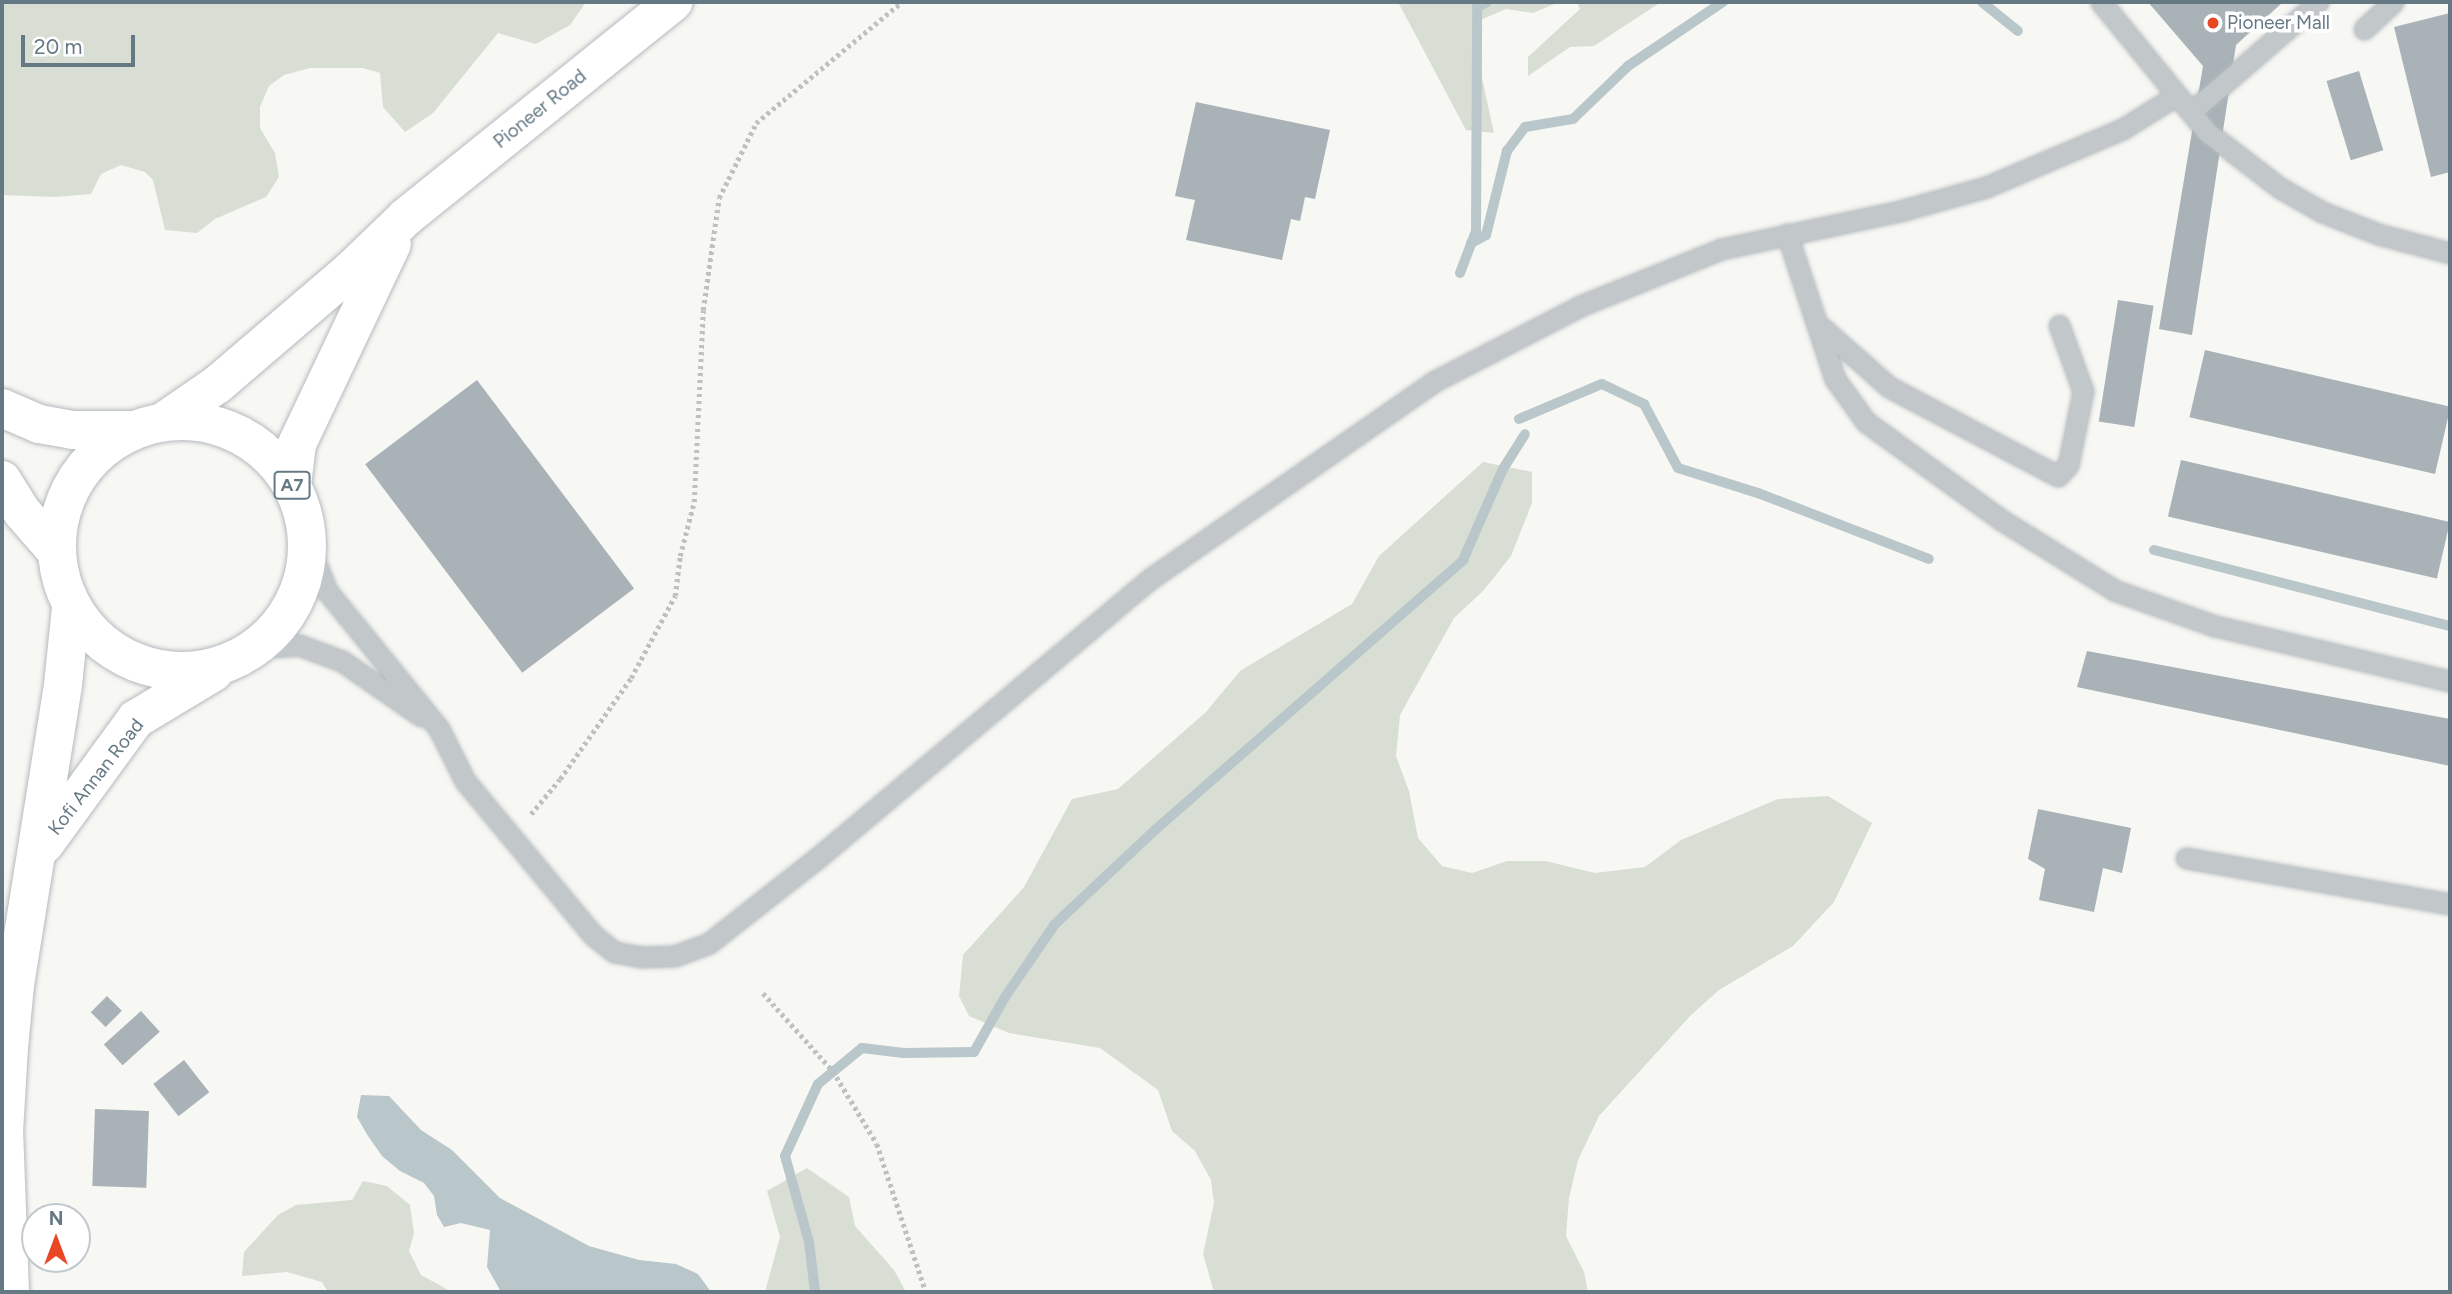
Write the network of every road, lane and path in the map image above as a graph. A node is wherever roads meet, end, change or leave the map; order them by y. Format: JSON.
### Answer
{"nodes":[{"id":1,"x":673,"y":2,"type":"edge"},
{"id":2,"x":902,"y":2,"type":"edge"},
{"id":3,"x":2101,"y":2,"type":"edge"},
{"id":4,"x":2318,"y":2,"type":"edge"},
{"id":5,"x":2393,"y":2,"type":"edge"},
{"id":6,"x":2364,"y":29,"type":"dead end"},
{"id":7,"x":2177,"y":95,"type":"junction"},
{"id":8,"x":2191,"y":112,"type":"junction"},
{"id":9,"x":406,"y":217,"type":"junction"},
{"id":10,"x":1787,"y":234,"type":"junction"},
{"id":11,"x":2450,"y":253,"type":"edge"},
{"id":12,"x":1819,"y":325,"type":"junction"},
{"id":13,"x":2059,"y":325,"type":"dead end"},
{"id":14,"x":2,"y":408,"type":"edge"},
{"id":15,"x":149,"y":426,"type":"junction"},
{"id":16,"x":2,"y":480,"type":"edge"},
{"id":17,"x":292,"y":485,"type":"junction"},
{"id":18,"x":308,"y":543,"type":"junction"},
{"id":19,"x":55,"y":550,"type":"junction"},
{"id":20,"x":71,"y":607,"type":"junction"},
{"id":21,"x":243,"y":655,"type":"junction"},
{"id":22,"x":2450,"y":681,"type":"edge"},
{"id":23,"x":439,"y":729,"type":"junction"},
{"id":24,"x":510,"y":839,"type":"junction"},
{"id":25,"x":39,"y":853,"type":"junction"},
{"id":26,"x":2186,"y":858,"type":"dead end"},
{"id":27,"x":2450,"y":904,"type":"edge"},
{"id":28,"x":8,"y":984,"type":"edge"},
{"id":29,"x":763,"y":993,"type":"dead end"},
{"id":30,"x":10,"y":1292,"type":"edge"},
{"id":31,"x":926,"y":1292,"type":"edge"}],
"edges":[{"from":1,"to":9,"type":"main road","name":"Pioneer Road"},
{"from":2,"to":24,"type":"path"},
{"from":3,"to":7,"type":"lane"},
{"from":4,"to":8,"type":"lane"},
{"from":5,"to":6,"type":"lane"},
{"from":7,"to":8,"type":"lane"},
{"from":7,"to":10,"type":"lane"},
{"from":8,"to":11,"type":"lane"},
{"from":9,"to":15,"type":"main road","name":"Pioneer Road"},
{"from":9,"to":17,"type":"main road","name":"Pioneer Road"},
{"from":10,"to":12,"type":"lane"},
{"from":10,"to":24,"type":"lane"},
{"from":12,"to":13,"type":"lane"},
{"from":12,"to":22,"type":"lane"},
{"from":14,"to":15,"type":"main road","number":"A7"},
{"from":15,"to":17,"type":"main road","number":"A7"},
{"from":15,"to":19,"type":"main road","number":"A7"},
{"from":16,"to":19,"type":"main road","number":"A7"},
{"from":17,"to":18,"type":"main road","number":"A7"},
{"from":18,"to":21,"type":"main road","number":"A7"},
{"from":18,"to":23,"type":"lane"},
{"from":19,"to":20,"type":"main road","number":"A7"},
{"from":20,"to":21,"type":"main road","number":"A7"},
{"from":20,"to":25,"type":"main road","name":"Kofi Annan Road","number":"A7"},
{"from":21,"to":23,"type":"lane"},
{"from":21,"to":25,"type":"main road","name":"Kofi Annan Road","number":"A7"},
{"from":23,"to":24,"type":"lane"},
{"from":25,"to":28,"type":"main road","name":"Kofi Annan Road","number":"A7"},
{"from":26,"to":27,"type":"lane"},
{"from":28,"to":30,"type":"main road","name":"Kofi Annan Road","number":"A7"},
{"from":29,"to":31,"type":"path"}]}
